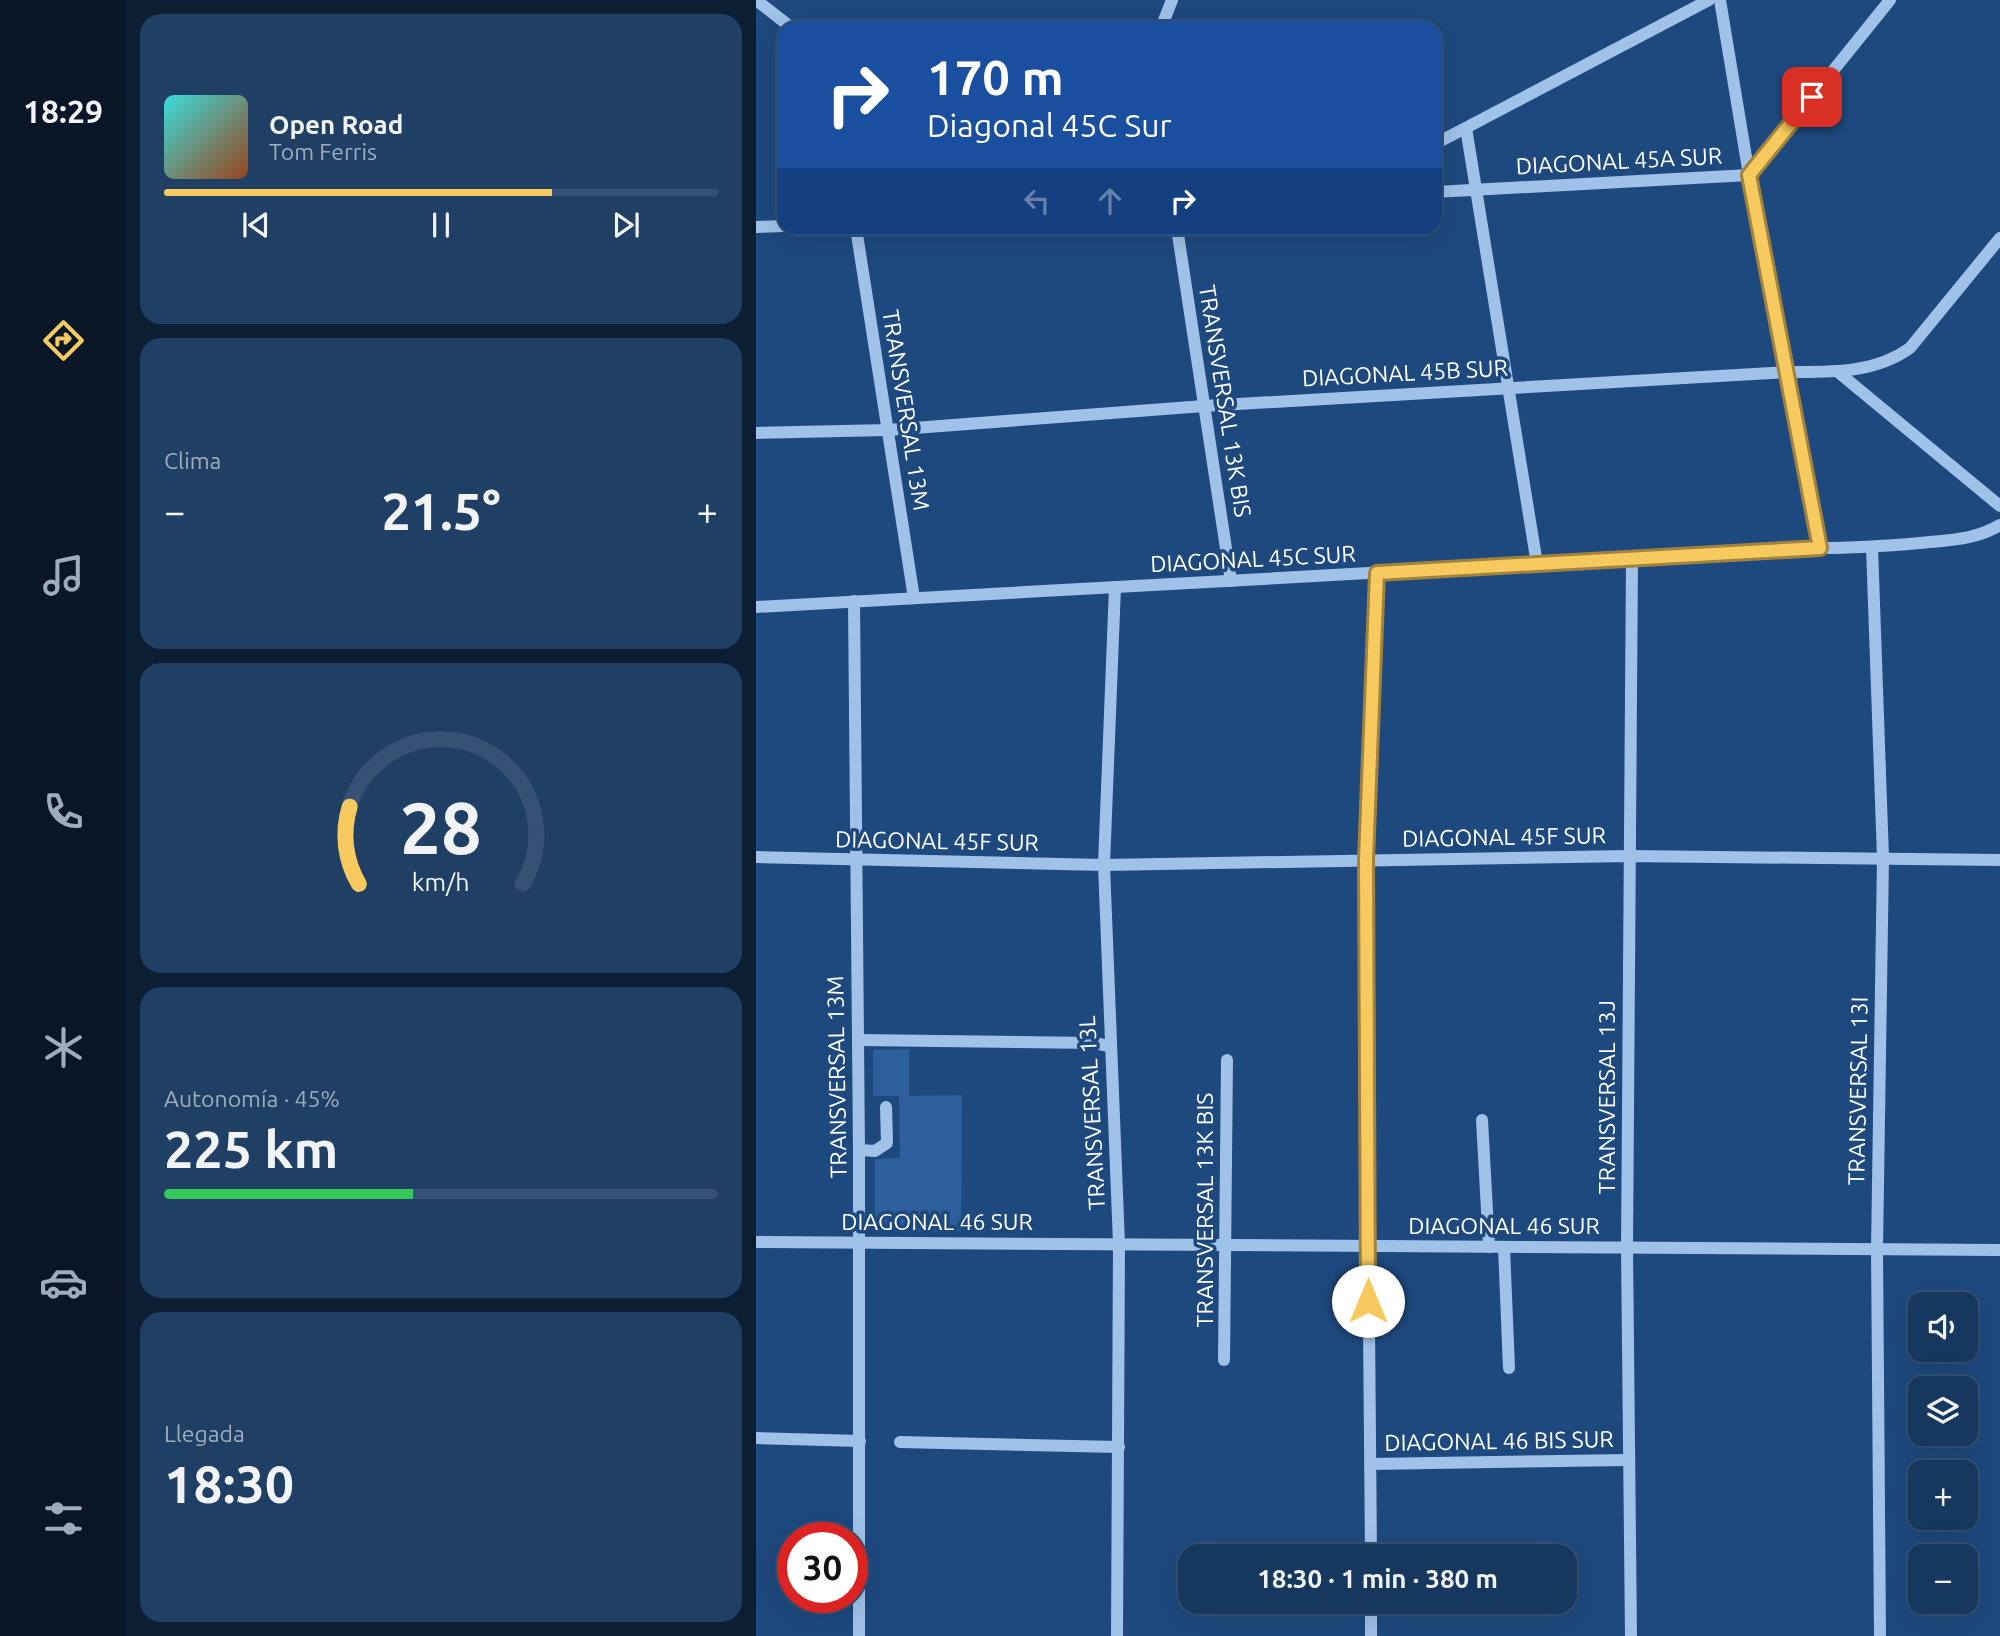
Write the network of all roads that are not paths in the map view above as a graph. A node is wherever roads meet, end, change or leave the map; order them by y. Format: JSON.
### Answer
{"nodes":[{"id":1,"x":756,"y":0,"type":"edge"},
{"id":2,"x":1172,"y":0,"type":"edge"},
{"id":3,"x":1709,"y":0,"type":"edge"},
{"id":4,"x":1720,"y":0,"type":"edge"},
{"id":5,"x":1890,"y":0,"type":"edge"},
{"id":6,"x":783,"y":21,"type":"edge"},
{"id":7,"x":1164,"y":21,"type":"edge"},
{"id":8,"x":1466,"y":128,"type":"junction"},
{"id":9,"x":1442,"y":140,"type":"edge"},
{"id":10,"x":1749,"y":175,"type":"junction"},
{"id":11,"x":1476,"y":190,"type":"junction"},
{"id":12,"x":1442,"y":192,"type":"edge"},
{"id":13,"x":777,"y":226,"type":"edge"},
{"id":14,"x":756,"y":227,"type":"edge"},
{"id":15,"x":857,"y":235,"type":"edge"},
{"id":16,"x":1178,"y":235,"type":"edge"},
{"id":17,"x":2000,"y":238,"type":"edge"},
{"id":18,"x":1787,"y":372,"type":"junction"},
{"id":19,"x":1838,"y":372,"type":"junction"},
{"id":20,"x":1508,"y":387,"type":"junction"},
{"id":21,"x":1204,"y":406,"type":"junction"},
{"id":22,"x":888,"y":430,"type":"junction"},
{"id":23,"x":756,"y":433,"type":"edge"},
{"id":24,"x":2000,"y":506,"type":"edge"},
{"id":25,"x":2000,"y":525,"type":"edge"},
{"id":26,"x":1872,"y":547,"type":"junction"},
{"id":27,"x":1820,"y":548,"type":"junction"},
{"id":28,"x":1632,"y":559,"type":"junction"},
{"id":29,"x":1537,"y":564,"type":"junction"},
{"id":30,"x":1377,"y":573,"type":"junction"},
{"id":31,"x":1231,"y":581,"type":"junction"},
{"id":32,"x":1115,"y":587,"type":"junction"},
{"id":33,"x":914,"y":598,"type":"junction"},
{"id":34,"x":855,"y":601,"type":"junction"},
{"id":35,"x":756,"y":607,"type":"edge"},
{"id":36,"x":1629,"y":856,"type":"junction"},
{"id":37,"x":756,"y":857,"type":"edge"},
{"id":38,"x":1883,"y":858,"type":"junction"},
{"id":39,"x":1366,"y":860,"type":"junction"},
{"id":40,"x":2000,"y":860,"type":"edge"},
{"id":41,"x":856,"y":861,"type":"junction"},
{"id":42,"x":1104,"y":865,"type":"junction"},
{"id":43,"x":858,"y":1040,"type":"junction"},
{"id":44,"x":1109,"y":1045,"type":"junction"},
{"id":45,"x":1227,"y":1060,"type":"dead end"},
{"id":46,"x":887,"y":1107,"type":"dead end"},
{"id":47,"x":1482,"y":1120,"type":"dead end"},
{"id":48,"x":859,"y":1150,"type":"junction"},
{"id":49,"x":756,"y":1242,"type":"edge"},
{"id":50,"x":859,"y":1243,"type":"junction"},
{"id":51,"x":1119,"y":1244,"type":"junction"},
{"id":52,"x":1225,"y":1245,"type":"junction"},
{"id":53,"x":1368,"y":1246,"type":"junction"},
{"id":54,"x":1489,"y":1247,"type":"junction"},
{"id":55,"x":1504,"y":1247,"type":"junction"},
{"id":56,"x":1627,"y":1248,"type":"junction"},
{"id":57,"x":1877,"y":1249,"type":"junction"},
{"id":58,"x":2000,"y":1250,"type":"edge"},
{"id":59,"x":1224,"y":1360,"type":"dead end"},
{"id":60,"x":1509,"y":1368,"type":"dead end"},
{"id":61,"x":756,"y":1438,"type":"edge"},
{"id":62,"x":860,"y":1441,"type":"junction"},
{"id":63,"x":900,"y":1442,"type":"dead end"},
{"id":64,"x":1119,"y":1447,"type":"junction"},
{"id":65,"x":1628,"y":1460,"type":"junction"},
{"id":66,"x":1370,"y":1464,"type":"junction"},
{"id":67,"x":1371,"y":1544,"type":"edge"},
{"id":68,"x":1371,"y":1614,"type":"edge"},
{"id":69,"x":859,"y":1636,"type":"edge"},
{"id":70,"x":1117,"y":1636,"type":"edge"},
{"id":71,"x":1371,"y":1636,"type":"edge"},
{"id":72,"x":1631,"y":1636,"type":"edge"},
{"id":73,"x":1880,"y":1636,"type":"edge"}],
"edges":[{"from":1,"to":6,"type":"street"},
{"from":2,"to":7,"type":"street"},
{"from":3,"to":8,"type":"street"},
{"from":4,"to":10,"type":"street"},
{"from":5,"to":10,"type":"street","name":"DIAGONAL 45A SUR"},
{"from":8,"to":9,"type":"street"},
{"from":8,"to":11,"type":"street"},
{"from":10,"to":11,"type":"street","name":"DIAGONAL 45A SUR"},
{"from":10,"to":18,"type":"street"},
{"from":11,"to":12,"type":"street","name":"DIAGONAL 45A SUR"},
{"from":11,"to":20,"type":"street"},
{"from":13,"to":14,"type":"street"},
{"from":15,"to":22,"type":"street","name":"TRANSVERSAL 13M"},
{"from":16,"to":21,"type":"street","name":"TRANSVERSAL 13K BIS"},
{"from":17,"to":19,"type":"street","name":"DIAGONAL 45B SUR"},
{"from":18,"to":19,"type":"street","name":"DIAGONAL 45B SUR"},
{"from":18,"to":20,"type":"street","name":"DIAGONAL 45B SUR"},
{"from":18,"to":27,"type":"street"},
{"from":19,"to":24,"type":"street"},
{"from":20,"to":21,"type":"street","name":"DIAGONAL 45B SUR"},
{"from":20,"to":29,"type":"street"},
{"from":21,"to":22,"type":"street","name":"DIAGONAL 45B SUR"},
{"from":21,"to":31,"type":"street","name":"TRANSVERSAL 13K BIS"},
{"from":22,"to":23,"type":"street","name":"DIAGONAL 45B SUR"},
{"from":22,"to":33,"type":"street","name":"TRANSVERSAL 13M"},
{"from":25,"to":26,"type":"street","name":"DIAGONAL 45C SUR"},
{"from":26,"to":27,"type":"street","name":"DIAGONAL 45C SUR"},
{"from":26,"to":38,"type":"street","name":"TRANSVERSAL 13I"},
{"from":27,"to":28,"type":"street","name":"DIAGONAL 45C SUR"},
{"from":28,"to":29,"type":"street","name":"DIAGONAL 45C SUR"},
{"from":28,"to":36,"type":"street","name":"TRANSVERSAL 13J"},
{"from":29,"to":30,"type":"street","name":"DIAGONAL 45C SUR"},
{"from":30,"to":31,"type":"street","name":"DIAGONAL 45C SUR"},
{"from":30,"to":39,"type":"street"},
{"from":31,"to":32,"type":"street","name":"DIAGONAL 45C SUR"},
{"from":32,"to":33,"type":"street","name":"DIAGONAL 45C SUR"},
{"from":32,"to":42,"type":"street","name":"TRANSVERSAL 13L"},
{"from":33,"to":34,"type":"street","name":"DIAGONAL 45C SUR"},
{"from":34,"to":35,"type":"street","name":"DIAGONAL 45C SUR"},
{"from":34,"to":41,"type":"street","name":"TRANSVERSAL 13M"},
{"from":36,"to":38,"type":"street","name":"DIAGONAL 45F SUR"},
{"from":36,"to":39,"type":"street","name":"DIAGONAL 45F SUR"},
{"from":36,"to":56,"type":"street","name":"TRANSVERSAL 13J"},
{"from":37,"to":41,"type":"street","name":"DIAGONAL 45F SUR"},
{"from":38,"to":40,"type":"street","name":"DIAGONAL 45F SUR"},
{"from":38,"to":57,"type":"street","name":"TRANSVERSAL 13I"},
{"from":39,"to":42,"type":"street","name":"DIAGONAL 45F SUR"},
{"from":39,"to":53,"type":"street"},
{"from":41,"to":42,"type":"street","name":"DIAGONAL 45F SUR"},
{"from":41,"to":43,"type":"street","name":"TRANSVERSAL 13M"},
{"from":42,"to":44,"type":"street","name":"TRANSVERSAL 13L"},
{"from":43,"to":44,"type":"street"},
{"from":43,"to":48,"type":"street","name":"TRANSVERSAL 13M"},
{"from":44,"to":51,"type":"street","name":"TRANSVERSAL 13L"},
{"from":45,"to":52,"type":"street","name":"TRANSVERSAL 13K BIS"},
{"from":46,"to":48,"type":"street"},
{"from":47,"to":54,"type":"street"},
{"from":48,"to":50,"type":"street","name":"TRANSVERSAL 13M"},
{"from":49,"to":50,"type":"street","name":"DIAGONAL 46 SUR"},
{"from":50,"to":51,"type":"street","name":"DIAGONAL 46 SUR"},
{"from":50,"to":62,"type":"street","name":"TRANSVERSAL 13M"},
{"from":51,"to":52,"type":"street","name":"DIAGONAL 46 SUR"},
{"from":51,"to":64,"type":"street","name":"TRANSVERSAL 13L"},
{"from":52,"to":53,"type":"street","name":"DIAGONAL 46 SUR"},
{"from":52,"to":59,"type":"street","name":"TRANSVERSAL 13K BIS"},
{"from":53,"to":54,"type":"street","name":"DIAGONAL 46 SUR"},
{"from":53,"to":66,"type":"street"},
{"from":54,"to":55,"type":"street","name":"DIAGONAL 46 SUR"},
{"from":55,"to":56,"type":"street","name":"DIAGONAL 46 SUR"},
{"from":55,"to":60,"type":"street"},
{"from":56,"to":57,"type":"street","name":"DIAGONAL 46 SUR"},
{"from":56,"to":65,"type":"street","name":"TRANSVERSAL 13J"},
{"from":57,"to":58,"type":"street","name":"DIAGONAL 46 SUR"},
{"from":57,"to":73,"type":"street","name":"TRANSVERSAL 13I"},
{"from":61,"to":62,"type":"street"},
{"from":62,"to":69,"type":"street","name":"TRANSVERSAL 13M"},
{"from":63,"to":64,"type":"street"},
{"from":64,"to":70,"type":"street","name":"TRANSVERSAL 13L"},
{"from":65,"to":66,"type":"street","name":"DIAGONAL 46 BIS SUR"},
{"from":65,"to":72,"type":"street","name":"TRANSVERSAL 13J"},
{"from":66,"to":67,"type":"street"},
{"from":68,"to":71,"type":"street"}]}
